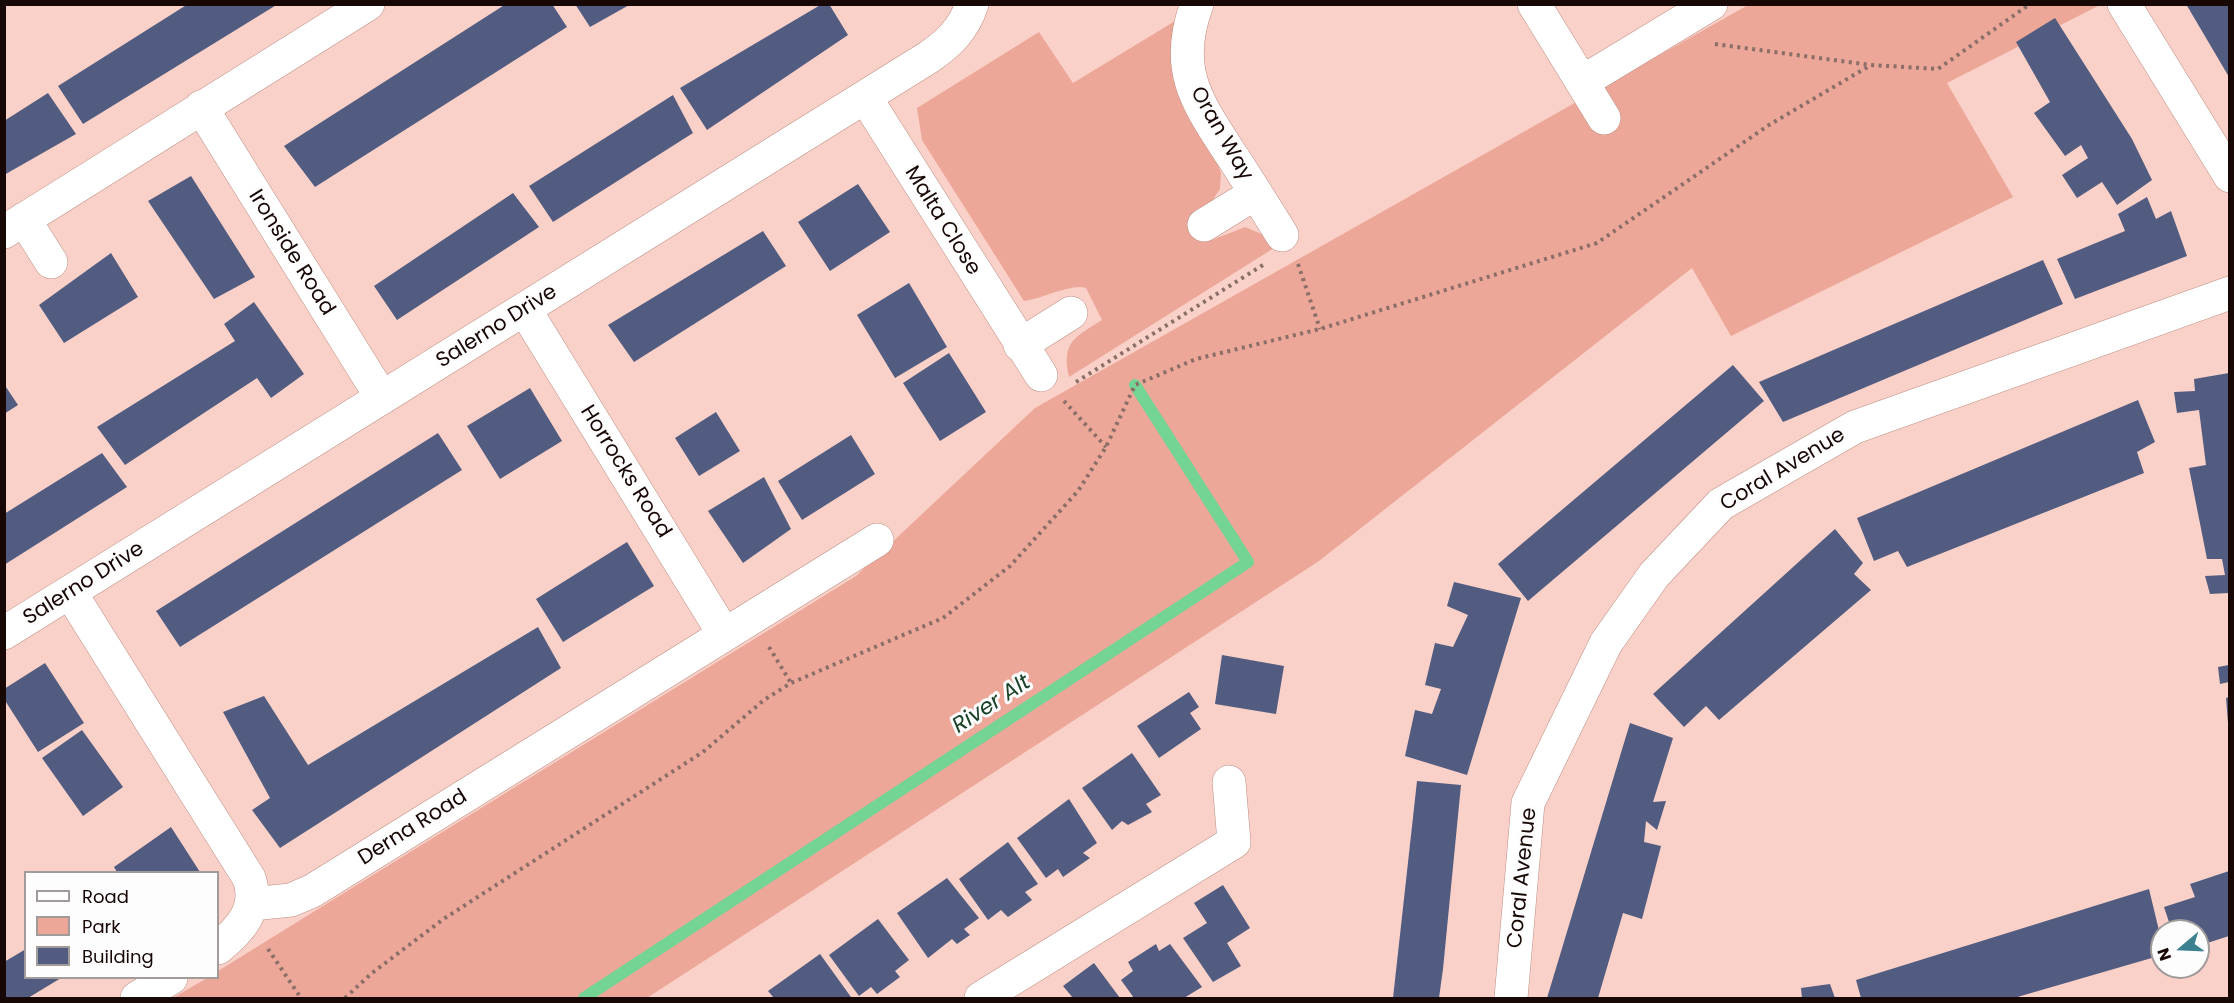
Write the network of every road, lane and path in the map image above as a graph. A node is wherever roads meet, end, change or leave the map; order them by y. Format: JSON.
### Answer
{"nodes":[{"id":1,"x":368,"y":4,"type":"edge"},
{"id":2,"x":972,"y":4,"type":"edge"},
{"id":3,"x":1197,"y":4,"type":"edge"},
{"id":4,"x":1534,"y":4,"type":"edge"},
{"id":5,"x":1711,"y":4,"type":"edge"},
{"id":6,"x":2030,"y":4,"type":"edge"},
{"id":7,"x":2124,"y":4,"type":"edge"},
{"id":8,"x":1658,"y":36,"type":"junction"},
{"id":9,"x":1872,"y":65,"type":"junction"},
{"id":10,"x":1582,"y":82,"type":"junction"},
{"id":11,"x":865,"y":97,"type":"junction"},
{"id":12,"x":201,"y":107,"type":"junction"},
{"id":13,"x":1604,"y":118,"type":"dead end"},
{"id":14,"x":2229,"y":176,"type":"edge"},
{"id":15,"x":1256,"y":193,"type":"junction"},
{"id":16,"x":14,"y":225,"type":"edge"},
{"id":17,"x":1204,"y":225,"type":"dead end"},
{"id":18,"x":1287,"y":241,"type":"junction"},
{"id":19,"x":51,"y":262,"type":"dead end"},
{"id":20,"x":2229,"y":293,"type":"edge"},
{"id":21,"x":525,"y":310,"type":"junction"},
{"id":22,"x":1071,"y":313,"type":"dead end"},
{"id":23,"x":1320,"y":329,"type":"junction"},
{"id":24,"x":1020,"y":345,"type":"junction"},
{"id":25,"x":1050,"y":384,"type":"junction"},
{"id":26,"x":382,"y":399,"type":"junction"},
{"id":27,"x":1106,"y":447,"type":"junction"},
{"id":28,"x":877,"y":540,"type":"dead end"},
{"id":29,"x":70,"y":592,"type":"junction"},
{"id":30,"x":4,"y":633,"type":"edge"},
{"id":31,"x":724,"y":634,"type":"junction"},
{"id":32,"x":1229,"y":782,"type":"dead end"},
{"id":33,"x":249,"y":911,"type":"junction"},
{"id":34,"x":219,"y":947,"type":"edge"},
{"id":35,"x":169,"y":979,"type":"edge"},
{"id":36,"x":137,"y":999,"type":"edge"},
{"id":37,"x":301,"y":999,"type":"edge"},
{"id":38,"x":345,"y":999,"type":"edge"},
{"id":39,"x":981,"y":999,"type":"edge"},
{"id":40,"x":1510,"y":999,"type":"edge"}],
"edges":[{"from":1,"to":12,"type":"street"},
{"from":2,"to":11,"type":"street","name":"Salerno Drive"},
{"from":3,"to":15,"type":"street","name":"Oran Way"},
{"from":4,"to":10,"type":"street"},
{"from":5,"to":8,"type":"street"},
{"from":6,"to":9,"type":"path"},
{"from":7,"to":14,"type":"street"},
{"from":8,"to":9,"type":"path"},
{"from":8,"to":10,"type":"street"},
{"from":9,"to":23,"type":"path"},
{"from":10,"to":13,"type":"street"},
{"from":11,"to":21,"type":"street","name":"Salerno Drive"},
{"from":11,"to":24,"type":"street","name":"Malta Close"},
{"from":12,"to":16,"type":"street"},
{"from":12,"to":26,"type":"street","name":"Ironside Road"},
{"from":15,"to":17,"type":"street","name":"Oran Way"},
{"from":15,"to":18,"type":"street","name":"Oran Way"},
{"from":16,"to":19,"type":"street"},
{"from":18,"to":23,"type":"path"},
{"from":18,"to":25,"type":"path"},
{"from":20,"to":40,"type":"street","name":"Coral Avenue"},
{"from":21,"to":26,"type":"street","name":"Salerno Drive"},
{"from":21,"to":31,"type":"street","name":"Horrocks Road"},
{"from":22,"to":24,"type":"street"},
{"from":23,"to":27,"type":"path"},
{"from":24,"to":25,"type":"street","name":"Malta Close"},
{"from":25,"to":27,"type":"path"},
{"from":26,"to":29,"type":"street","name":"Salerno Drive"},
{"from":27,"to":38,"type":"path"},
{"from":28,"to":31,"type":"street","name":"Derna Road"},
{"from":29,"to":30,"type":"street","name":"Salerno Drive"},
{"from":29,"to":33,"type":"street"},
{"from":31,"to":33,"type":"street","name":"Derna Road"},
{"from":32,"to":39,"type":"street"},
{"from":33,"to":34,"type":"street"},
{"from":33,"to":37,"type":"path"},
{"from":35,"to":36,"type":"street"}]}
